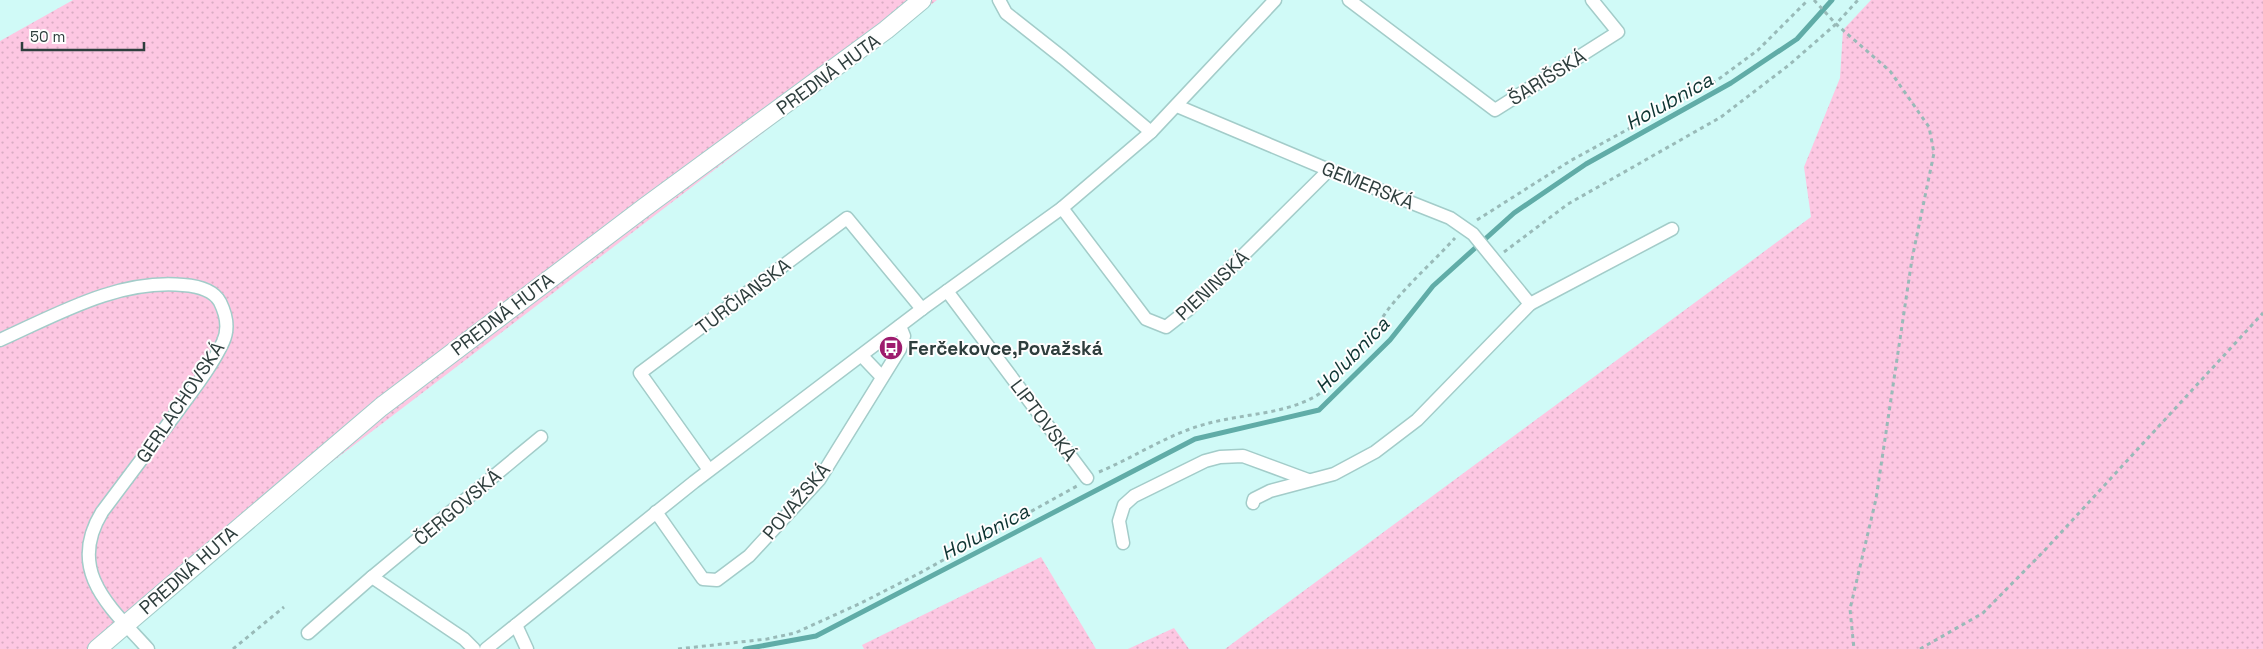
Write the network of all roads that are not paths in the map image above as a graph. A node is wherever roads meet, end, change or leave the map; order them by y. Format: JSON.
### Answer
{"nodes":[{"id":1,"x":922,"y":0,"type":"edge"},
{"id":2,"x":999,"y":0,"type":"edge"},
{"id":3,"x":1275,"y":0,"type":"edge"},
{"id":4,"x":1349,"y":0,"type":"edge"},
{"id":5,"x":1592,"y":0,"type":"edge"},
{"id":6,"x":1177,"y":106,"type":"junction"},
{"id":7,"x":1151,"y":132,"type":"junction"},
{"id":8,"x":1329,"y":170,"type":"junction"},
{"id":9,"x":1062,"y":208,"type":"junction"},
{"id":10,"x":1672,"y":229,"type":"dead end"},
{"id":11,"x":947,"y":291,"type":"junction"},
{"id":12,"x":1530,"y":304,"type":"junction"},
{"id":13,"x":922,"y":309,"type":"junction"},
{"id":14,"x":900,"y":326,"type":"junction"},
{"id":15,"x":0,"y":340,"type":"edge"},
{"id":16,"x":862,"y":356,"type":"junction"},
{"id":17,"x":882,"y":377,"type":"junction"},
{"id":18,"x":541,"y":437,"type":"dead end"},
{"id":19,"x":709,"y":470,"type":"junction"},
{"id":20,"x":1087,"y":478,"type":"road end"},
{"id":21,"x":1308,"y":480,"type":"junction"},
{"id":22,"x":1253,"y":502,"type":"dead end"},
{"id":23,"x":656,"y":512,"type":"junction"},
{"id":24,"x":1123,"y":543,"type":"dead end"},
{"id":25,"x":372,"y":577,"type":"junction"},
{"id":26,"x":125,"y":624,"type":"junction"},
{"id":27,"x":516,"y":625,"type":"junction"},
{"id":28,"x":308,"y":633,"type":"dead end"},
{"id":29,"x":98,"y":649,"type":"edge"},
{"id":30,"x":148,"y":649,"type":"edge"},
{"id":31,"x":474,"y":649,"type":"edge"},
{"id":32,"x":486,"y":649,"type":"edge"},
{"id":33,"x":527,"y":649,"type":"edge"}],
"edges":[{"from":1,"to":26,"type":"main road","name":"PREDNÁ HUTA"},
{"from":2,"to":7,"type":"street"},
{"from":3,"to":6,"type":"street"},
{"from":4,"to":5,"type":"street","name":"ŠARIŠSKÁ"},
{"from":6,"to":7,"type":"street"},
{"from":6,"to":8,"type":"street","name":"GEMERSKÁ"},
{"from":7,"to":9,"type":"street"},
{"from":8,"to":9,"type":"street","name":"PIENINSKÁ"},
{"from":8,"to":12,"type":"street","name":"GEMERSKÁ"},
{"from":9,"to":11,"type":"street"},
{"from":10,"to":12,"type":"street"},
{"from":11,"to":13,"type":"street"},
{"from":11,"to":20,"type":"street","name":"LIPTOVSKÁ"},
{"from":12,"to":21,"type":"street"},
{"from":13,"to":14,"type":"street"},
{"from":13,"to":19,"type":"street","name":"TURČIANSKA"},
{"from":14,"to":16,"type":"street"},
{"from":14,"to":17,"type":"street","name":"POVAŽSKÁ"},
{"from":15,"to":26,"type":"street","name":"GERLACHOVSKÁ"},
{"from":16,"to":17,"type":"street"},
{"from":16,"to":19,"type":"street"},
{"from":17,"to":23,"type":"street","name":"POVAŽSKÁ"},
{"from":18,"to":25,"type":"street","name":"ČERGOVSKÁ"},
{"from":19,"to":23,"type":"street"},
{"from":21,"to":22,"type":"street"},
{"from":21,"to":24,"type":"street"},
{"from":23,"to":27,"type":"street"},
{"from":25,"to":28,"type":"street","name":"ČERGOVSKÁ"},
{"from":25,"to":31,"type":"street"},
{"from":26,"to":29,"type":"main road","name":"PREDNÁ HUTA"},
{"from":26,"to":30,"type":"street","name":"GERLACHOVSKÁ"},
{"from":27,"to":32,"type":"street"},
{"from":27,"to":33,"type":"street"}]}
